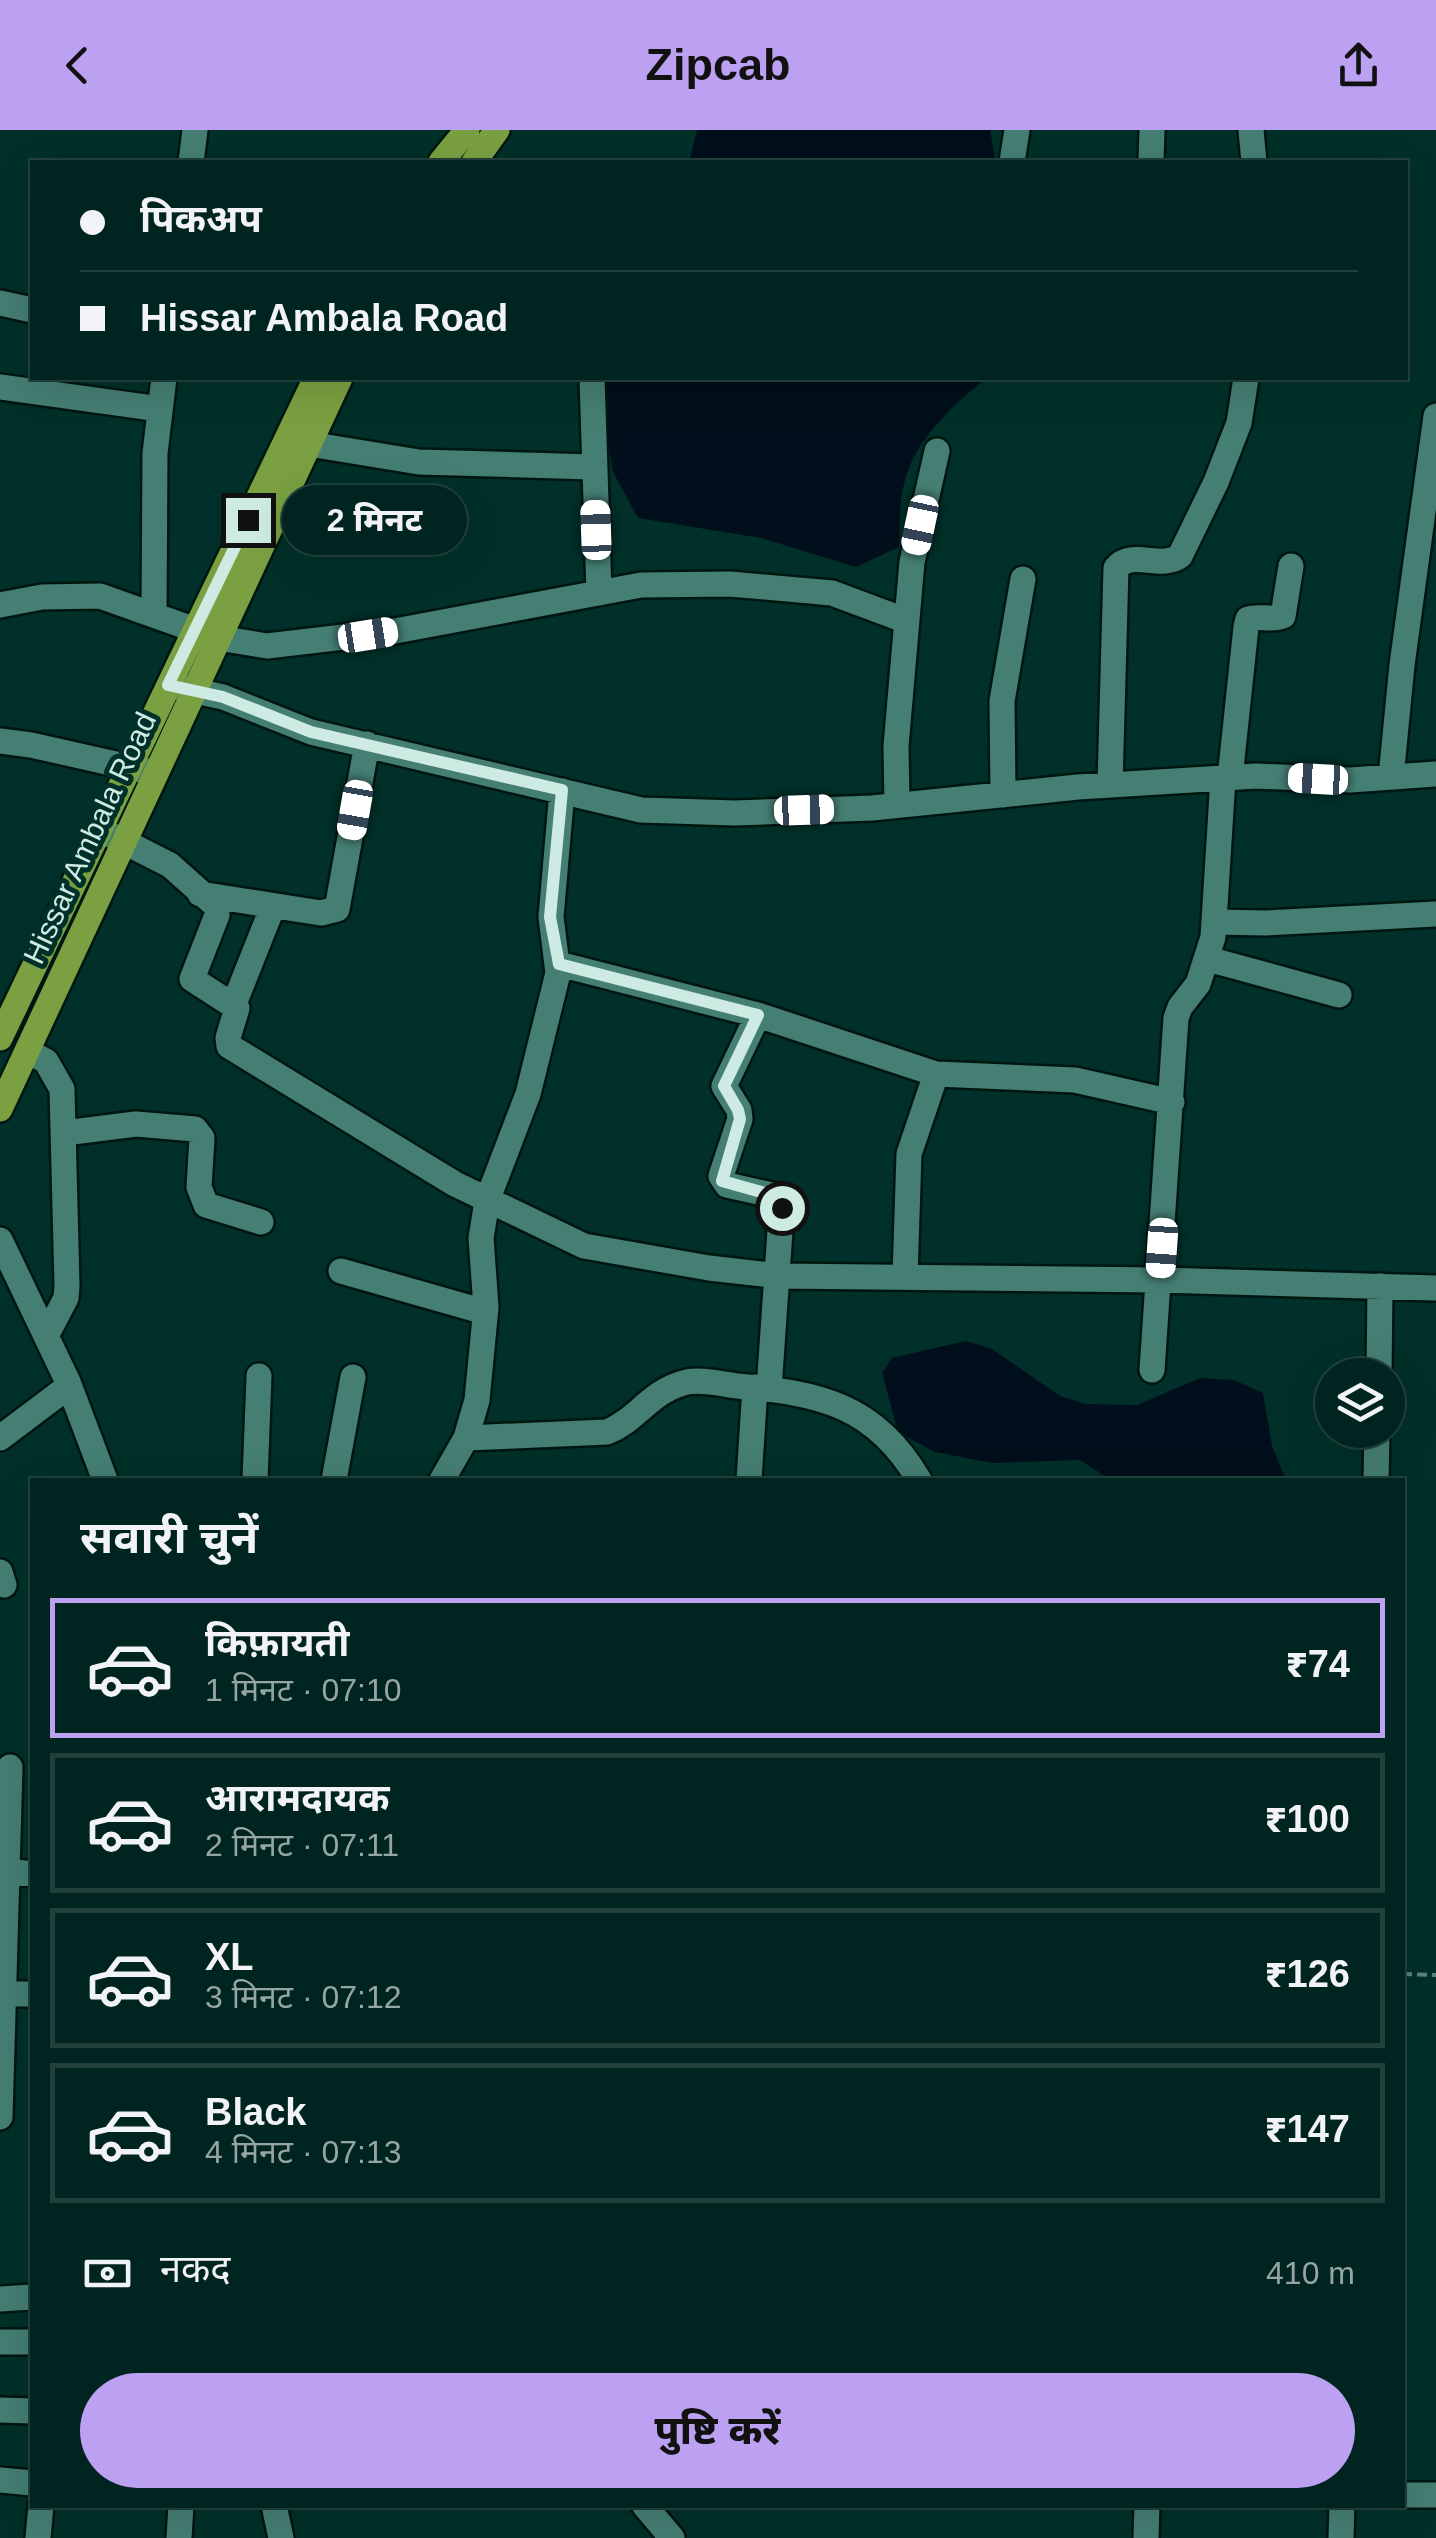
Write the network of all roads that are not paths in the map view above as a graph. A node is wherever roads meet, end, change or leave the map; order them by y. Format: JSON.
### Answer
{"nodes":[{"id":1,"x":194,"y":130,"type":"edge"},
{"id":2,"x":467,"y":130,"type":"edge"},
{"id":3,"x":497,"y":130,"type":"edge"},
{"id":4,"x":1018,"y":130,"type":"edge"},
{"id":5,"x":1152,"y":130,"type":"edge"},
{"id":6,"x":1250,"y":130,"type":"edge"},
{"id":7,"x":191,"y":160,"type":"edge"},
{"id":8,"x":443,"y":160,"type":"edge"},
{"id":9,"x":475,"y":160,"type":"edge"},
{"id":10,"x":1012,"y":160,"type":"edge"},
{"id":11,"x":1151,"y":160,"type":"edge"},
{"id":12,"x":1254,"y":160,"type":"edge"},
{"id":13,"x":0,"y":303,"type":"edge"},
{"id":14,"x":30,"y":310,"type":"edge"},
{"id":15,"x":164,"y":380,"type":"edge"},
{"id":16,"x":329,"y":380,"type":"edge"},
{"id":17,"x":329,"y":380,"type":"edge"},
{"id":18,"x":592,"y":380,"type":"edge"},
{"id":19,"x":1246,"y":380,"type":"edge"},
{"id":20,"x":0,"y":387,"type":"edge"},
{"id":21,"x":160,"y":409,"type":"junction"},
{"id":22,"x":1436,"y":416,"type":"edge"},
{"id":23,"x":309,"y":444,"type":"junction"},
{"id":24,"x":937,"y":450,"type":"dead end"},
{"id":25,"x":594,"y":467,"type":"junction"},
{"id":26,"x":1291,"y":566,"type":"dead end"},
{"id":27,"x":1022,"y":579,"type":"dead end"},
{"id":28,"x":598,"y":593,"type":"junction"},
{"id":29,"x":0,"y":605,"type":"edge"},
{"id":30,"x":154,"y":614,"type":"junction"},
{"id":31,"x":907,"y":621,"type":"junction"},
{"id":32,"x":207,"y":633,"type":"junction"},
{"id":33,"x":168,"y":685,"type":"junction"},
{"id":34,"x":194,"y":690,"type":"junction"},
{"id":35,"x":0,"y":742,"type":"edge"},
{"id":36,"x":367,"y":744,"type":"junction"},
{"id":37,"x":129,"y":767,"type":"junction"},
{"id":38,"x":156,"y":773,"type":"junction"},
{"id":39,"x":1436,"y":774,"type":"edge"},
{"id":40,"x":1391,"y":777,"type":"junction"},
{"id":41,"x":1227,"y":778,"type":"junction"},
{"id":42,"x":1110,"y":785,"type":"junction"},
{"id":43,"x":562,"y":790,"type":"junction"},
{"id":44,"x":1003,"y":795,"type":"junction"},
{"id":45,"x":897,"y":806,"type":"junction"},
{"id":46,"x":99,"y":829,"type":"junction"},
{"id":47,"x":124,"y":842,"type":"junction"},
{"id":48,"x":200,"y":894,"type":"junction"},
{"id":49,"x":273,"y":906,"type":"junction"},
{"id":50,"x":1436,"y":914,"type":"edge"},
{"id":51,"x":1214,"y":922,"type":"junction"},
{"id":52,"x":1208,"y":959,"type":"junction"},
{"id":53,"x":559,"y":964,"type":"junction"},
{"id":54,"x":1340,"y":995,"type":"dead end"},
{"id":55,"x":234,"y":1004,"type":"junction"},
{"id":56,"x":758,"y":1015,"type":"junction"},
{"id":57,"x":0,"y":1038,"type":"edge"},
{"id":58,"x":27,"y":1051,"type":"junction"},
{"id":59,"x":936,"y":1074,"type":"junction"},
{"id":60,"x":1172,"y":1102,"type":"junction"},
{"id":61,"x":0,"y":1108,"type":"edge"},
{"id":62,"x":64,"y":1133,"type":"junction"},
{"id":63,"x":486,"y":1201,"type":"junction"},
{"id":64,"x":261,"y":1222,"type":"dead end"},
{"id":65,"x":0,"y":1240,"type":"edge"},
{"id":66,"x":342,"y":1271,"type":"dead end"},
{"id":67,"x":779,"y":1276,"type":"junction"},
{"id":68,"x":905,"y":1276,"type":"junction"},
{"id":69,"x":1160,"y":1280,"type":"junction"},
{"id":70,"x":1380,"y":1286,"type":"junction"},
{"id":71,"x":1436,"y":1288,"type":"edge"},
{"id":72,"x":485,"y":1312,"type":"junction"},
{"id":73,"x":46,"y":1336,"type":"junction"},
{"id":74,"x":1378,"y":1358,"type":"edge"},
{"id":75,"x":1152,"y":1370,"type":"dead end"},
{"id":76,"x":259,"y":1376,"type":"dead end"},
{"id":77,"x":354,"y":1378,"type":"dead end"},
{"id":78,"x":69,"y":1386,"type":"junction"},
{"id":79,"x":762,"y":1388,"type":"junction"},
{"id":80,"x":0,"y":1438,"type":"edge"},
{"id":81,"x":466,"y":1438,"type":"junction"},
{"id":82,"x":1377,"y":1448,"type":"edge"},
{"id":83,"x":105,"y":1478,"type":"edge"},
{"id":84,"x":256,"y":1478,"type":"edge"},
{"id":85,"x":334,"y":1478,"type":"edge"},
{"id":86,"x":443,"y":1478,"type":"edge"},
{"id":87,"x":750,"y":1478,"type":"edge"},
{"id":88,"x":917,"y":1478,"type":"edge"},
{"id":89,"x":1376,"y":1478,"type":"edge"},
{"id":90,"x":14,"y":1768,"type":"edge"},
{"id":91,"x":20,"y":1873,"type":"edge"},
{"id":92,"x":2,"y":1994,"type":"edge"},
{"id":93,"x":30,"y":1994,"type":"edge"},
{"id":94,"x":0,"y":2117,"type":"edge"},
{"id":95,"x":0,"y":2298,"type":"edge"},
{"id":96,"x":30,"y":2298,"type":"edge"},
{"id":97,"x":0,"y":2342,"type":"edge"},
{"id":98,"x":30,"y":2342,"type":"edge"},
{"id":99,"x":0,"y":2410,"type":"edge"},
{"id":100,"x":30,"y":2411,"type":"edge"},
{"id":101,"x":0,"y":2480,"type":"edge"},
{"id":102,"x":30,"y":2483,"type":"edge"},
{"id":103,"x":1405,"y":2495,"type":"edge"},
{"id":104,"x":1436,"y":2496,"type":"edge"},
{"id":105,"x":42,"y":2508,"type":"edge"},
{"id":106,"x":181,"y":2508,"type":"edge"},
{"id":107,"x":275,"y":2508,"type":"edge"},
{"id":108,"x":647,"y":2508,"type":"edge"},
{"id":109,"x":1148,"y":2508,"type":"edge"},
{"id":110,"x":1342,"y":2508,"type":"edge"},
{"id":111,"x":38,"y":2538,"type":"edge"},
{"id":112,"x":179,"y":2538,"type":"edge"},
{"id":113,"x":281,"y":2538,"type":"edge"},
{"id":114,"x":672,"y":2538,"type":"edge"},
{"id":115,"x":1146,"y":2538,"type":"edge"},
{"id":116,"x":1342,"y":2538,"type":"edge"}],
"edges":[{"from":1,"to":7,"type":"street"},
{"from":2,"to":8,"type":"main road"},
{"from":3,"to":9,"type":"main road"},
{"from":4,"to":10,"type":"street"},
{"from":5,"to":11,"type":"street"},
{"from":6,"to":12,"type":"street"},
{"from":13,"to":14,"type":"street"},
{"from":15,"to":21,"type":"street"},
{"from":16,"to":23,"type":"main road","name":"Hissar Ambala Road"},
{"from":17,"to":32,"type":"main road","name":"Hissar Ambala Road"},
{"from":18,"to":25,"type":"street"},
{"from":19,"to":42,"type":"street"},
{"from":20,"to":21,"type":"street"},
{"from":21,"to":30,"type":"street"},
{"from":22,"to":40,"type":"street"},
{"from":23,"to":25,"type":"street"},
{"from":23,"to":32,"type":"main road","name":"Hissar Ambala Road"},
{"from":24,"to":31,"type":"street"},
{"from":25,"to":28,"type":"street"},
{"from":26,"to":41,"type":"street"},
{"from":27,"to":44,"type":"street"},
{"from":28,"to":31,"type":"street"},
{"from":28,"to":32,"type":"street"},
{"from":29,"to":30,"type":"street"},
{"from":30,"to":32,"type":"street"},
{"from":31,"to":45,"type":"street"},
{"from":32,"to":33,"type":"main road","name":"Hissar Ambala Road"},
{"from":32,"to":34,"type":"main road","name":"Hissar Ambala Road"},
{"from":33,"to":34,"type":"street"},
{"from":33,"to":37,"type":"main road","name":"Hissar Ambala Road"},
{"from":34,"to":36,"type":"street"},
{"from":34,"to":38,"type":"main road","name":"Hissar Ambala Road"},
{"from":35,"to":37,"type":"street"},
{"from":36,"to":43,"type":"street"},
{"from":36,"to":49,"type":"street"},
{"from":37,"to":38,"type":"street"},
{"from":37,"to":46,"type":"main road","name":"Hissar Ambala Road"},
{"from":38,"to":47,"type":"main road","name":"Hissar Ambala Road"},
{"from":39,"to":40,"type":"street"},
{"from":40,"to":41,"type":"street"},
{"from":41,"to":42,"type":"street"},
{"from":41,"to":51,"type":"street"},
{"from":42,"to":44,"type":"street"},
{"from":43,"to":45,"type":"street"},
{"from":43,"to":53,"type":"street"},
{"from":44,"to":45,"type":"street"},
{"from":46,"to":47,"type":"street"},
{"from":46,"to":57,"type":"main road","name":"Hissar Ambala Road"},
{"from":47,"to":48,"type":"street"},
{"from":47,"to":58,"type":"main road","name":"Hissar Ambala Road"},
{"from":48,"to":49,"type":"street"},
{"from":48,"to":55,"type":"street"},
{"from":49,"to":55,"type":"street"},
{"from":50,"to":51,"type":"street"},
{"from":51,"to":52,"type":"street"},
{"from":52,"to":54,"type":"street"},
{"from":52,"to":60,"type":"street"},
{"from":53,"to":56,"type":"street"},
{"from":53,"to":63,"type":"street"},
{"from":55,"to":63,"type":"street"},
{"from":56,"to":59,"type":"street"},
{"from":56,"to":67,"type":"street"},
{"from":58,"to":61,"type":"main road","name":"Hissar Ambala Road"},
{"from":58,"to":62,"type":"street"},
{"from":59,"to":60,"type":"street"},
{"from":59,"to":68,"type":"street"},
{"from":60,"to":69,"type":"street"},
{"from":62,"to":64,"type":"street"},
{"from":62,"to":73,"type":"street"},
{"from":63,"to":67,"type":"street"},
{"from":63,"to":72,"type":"street"},
{"from":65,"to":73,"type":"street"},
{"from":66,"to":72,"type":"street"},
{"from":67,"to":68,"type":"street"},
{"from":67,"to":79,"type":"street"},
{"from":68,"to":69,"type":"street"},
{"from":69,"to":70,"type":"street"},
{"from":69,"to":75,"type":"street"},
{"from":70,"to":71,"type":"street"},
{"from":70,"to":74,"type":"street"},
{"from":72,"to":81,"type":"street"},
{"from":73,"to":78,"type":"street"},
{"from":76,"to":84,"type":"street"},
{"from":77,"to":85,"type":"street"},
{"from":78,"to":80,"type":"street"},
{"from":78,"to":83,"type":"street"},
{"from":79,"to":81,"type":"street"},
{"from":79,"to":87,"type":"street"},
{"from":79,"to":88,"type":"street"},
{"from":81,"to":86,"type":"street"},
{"from":82,"to":89,"type":"street"},
{"from":90,"to":91,"type":"street"},
{"from":91,"to":92,"type":"street"},
{"from":92,"to":93,"type":"street"},
{"from":92,"to":94,"type":"street"},
{"from":95,"to":96,"type":"street"},
{"from":97,"to":98,"type":"street"},
{"from":99,"to":100,"type":"street"},
{"from":101,"to":102,"type":"street"},
{"from":103,"to":104,"type":"street"},
{"from":105,"to":111,"type":"street"},
{"from":106,"to":112,"type":"street"},
{"from":107,"to":113,"type":"street"},
{"from":108,"to":114,"type":"street"},
{"from":109,"to":115,"type":"street"},
{"from":110,"to":116,"type":"street"}]}
